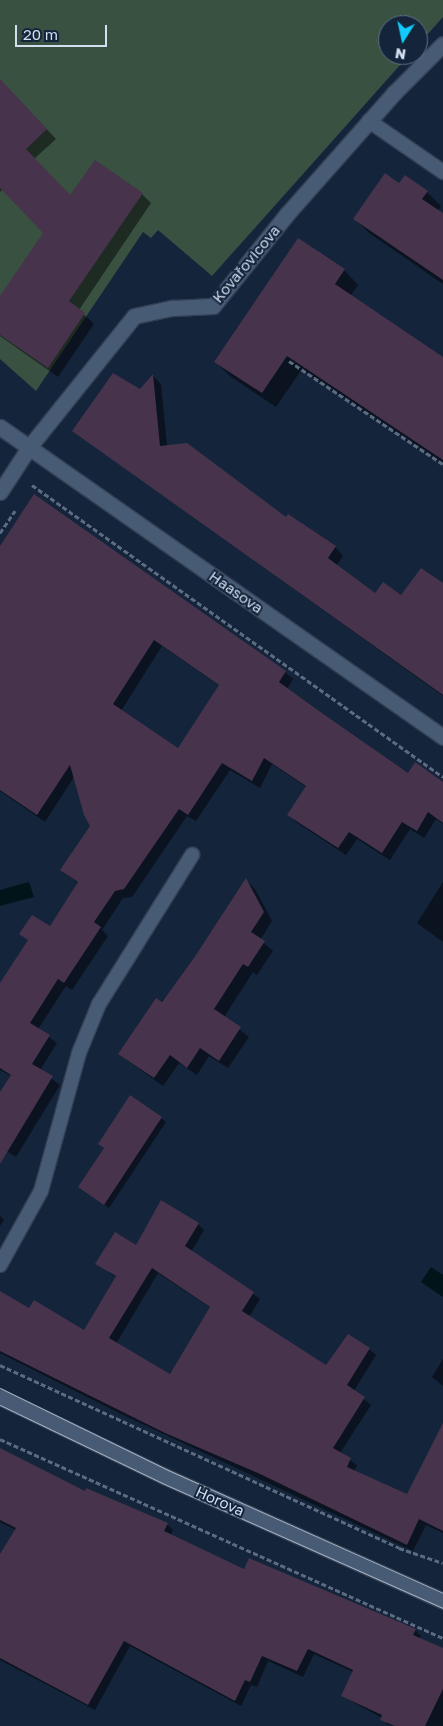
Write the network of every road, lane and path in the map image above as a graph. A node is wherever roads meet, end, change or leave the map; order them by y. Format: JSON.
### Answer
{"nodes":[{"id":1,"x":443,"y":44,"type":"edge"},
{"id":2,"x":369,"y":122,"type":"junction"},
{"id":3,"x":443,"y":172,"type":"edge"},
{"id":4,"x":289,"y":361,"type":"dead end"},
{"id":5,"x":0,"y":427,"type":"edge"},
{"id":6,"x":30,"y":446,"type":"junction"},
{"id":7,"x":443,"y":464,"type":"edge"},
{"id":8,"x":0,"y":492,"type":"edge"},
{"id":9,"x":26,"y":493,"type":"dead end"},
{"id":10,"x":16,"y":509,"type":"dead end"},
{"id":11,"x":0,"y":533,"type":"edge"},
{"id":12,"x":443,"y":737,"type":"edge"},
{"id":13,"x":443,"y":777,"type":"edge"},
{"id":14,"x":192,"y":855,"type":"dead end"},
{"id":15,"x":0,"y":1265,"type":"edge"},
{"id":16,"x":0,"y":1365,"type":"edge"},
{"id":17,"x":1,"y":1399,"type":"edge"},
{"id":18,"x":0,"y":1439,"type":"edge"},
{"id":19,"x":443,"y":1563,"type":"edge"},
{"id":20,"x":443,"y":1601,"type":"edge"},
{"id":21,"x":443,"y":1638,"type":"edge"}],
"edges":[{"from":1,"to":2,"type":"street","name":"Kovařovicova"},
{"from":2,"to":3,"type":"lane"},
{"from":2,"to":6,"type":"street","name":"Kovařovicova"},
{"from":4,"to":7,"type":"path"},
{"from":5,"to":6,"type":"street","name":"Haasova"},
{"from":6,"to":8,"type":"street","name":"Kovařovicova"},
{"from":6,"to":12,"type":"street","name":"Haasova"},
{"from":9,"to":13,"type":"path"},
{"from":10,"to":11,"type":"path"},
{"from":14,"to":15,"type":"lane"},
{"from":16,"to":19,"type":"path"},
{"from":17,"to":20,"type":"street","name":"Horova"},
{"from":18,"to":21,"type":"path"}]}
